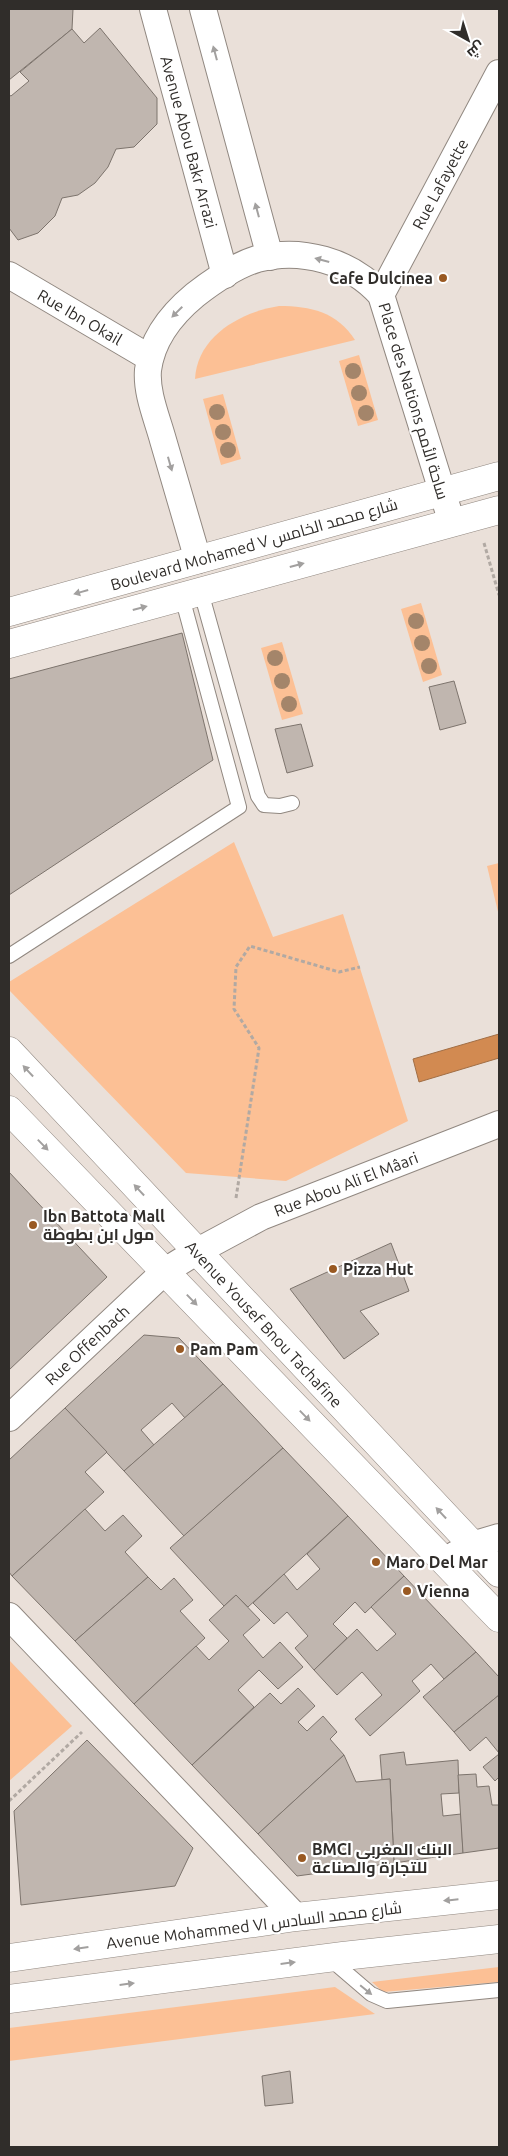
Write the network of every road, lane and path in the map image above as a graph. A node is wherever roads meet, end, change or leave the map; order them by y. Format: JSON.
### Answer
{"nodes":[{"id":1,"x":153,"y":9,"type":"edge"},
{"id":2,"x":203,"y":9,"type":"edge"},
{"id":3,"x":499,"y":73,"type":"edge"},
{"id":4,"x":270,"y":257,"type":"junction"},
{"id":5,"x":9,"y":275,"type":"edge"},
{"id":6,"x":225,"y":275,"type":"junction"},
{"id":7,"x":381,"y":295,"type":"junction"},
{"id":8,"x":150,"y":358,"type":"junction"},
{"id":9,"x":499,"y":476,"type":"edge"},
{"id":10,"x":442,"y":492,"type":"junction"},
{"id":11,"x":499,"y":510,"type":"edge"},
{"id":12,"x":452,"y":523,"type":"junction"},
{"id":13,"x":482,"y":536,"type":"dead end"},
{"id":14,"x":198,"y":560,"type":"junction"},
{"id":15,"x":191,"y":594,"type":"junction"},
{"id":16,"x":499,"y":595,"type":"edge"},
{"id":17,"x":9,"y":612,"type":"edge"},
{"id":18,"x":9,"y":644,"type":"edge"},
{"id":19,"x":292,"y":803,"type":"dead end"},
{"id":20,"x":9,"y":956,"type":"edge"},
{"id":21,"x":360,"y":967,"type":"dead end"},
{"id":22,"x":9,"y":1051,"type":"edge"},
{"id":23,"x":9,"y":1110,"type":"edge"},
{"id":24,"x":499,"y":1124,"type":"edge"},
{"id":25,"x":236,"y":1202,"type":"dead end"},
{"id":26,"x":196,"y":1252,"type":"junction"},
{"id":27,"x":165,"y":1272,"type":"junction"},
{"id":28,"x":9,"y":1418,"type":"edge"},
{"id":29,"x":499,"y":1537,"type":"edge"},
{"id":30,"x":472,"y":1545,"type":"junction"},
{"id":31,"x":444,"y":1561,"type":"junction"},
{"id":32,"x":499,"y":1573,"type":"edge"},
{"id":33,"x":9,"y":1616,"type":"edge"},
{"id":34,"x":499,"y":1618,"type":"edge"},
{"id":35,"x":84,"y":1730,"type":"dead end"},
{"id":36,"x":9,"y":1801,"type":"edge"},
{"id":37,"x":499,"y":1895,"type":"edge"},
{"id":38,"x":296,"y":1917,"type":"junction"},
{"id":39,"x":499,"y":1938,"type":"edge"},
{"id":40,"x":9,"y":1958,"type":"edge"},
{"id":41,"x":329,"y":1958,"type":"junction"},
{"id":42,"x":499,"y":1990,"type":"edge"},
{"id":43,"x":9,"y":1998,"type":"edge"}],
"edges":[{"from":1,"to":6,"type":"street","name":"Avenue Abou Bakr Arrazi"},
{"from":4,"to":2,"type":"street","one_way":true},
{"from":3,"to":7,"type":"street","name":"Rue Lafayette"},
{"from":4,"to":6,"type":"street","name":"Place des Nations ساحة الأمم"},
{"from":7,"to":4,"type":"street","name":"Place des Nations ساحة الأمم","one_way":true},
{"from":5,"to":8,"type":"street","name":"Rue Ibn Okail"},
{"from":6,"to":8,"type":"street","name":"Place des Nations ساحة الأمم","one_way":true},
{"from":7,"to":10,"type":"street","name":"Place des Nations ساحة الأمم"},
{"from":8,"to":14,"type":"street","name":"Place des Nations ساحة الأمم","one_way":true},
{"from":9,"to":10,"type":"main road","name":"Boulevard Mohamed V شارع محمد الخامس"},
{"from":10,"to":12,"type":"street","name":"Place des Nations ساحة الأمم"},
{"from":10,"to":14,"type":"main road","name":"Boulevard Mohamed V شارع محمد الخامس"},
{"from":11,"to":12,"type":"main road","name":"Boulevard Mohamed V شارع محمد الخامس"},
{"from":15,"to":12,"type":"main road","name":"Boulevard Mohamed V شارع محمد الخامس","one_way":true},
{"from":13,"to":16,"type":"path"},
{"from":14,"to":17,"type":"main road","name":"Boulevard Mohamed V شارع محمد الخامس","one_way":true},
{"from":18,"to":15,"type":"main road","name":"Boulevard Mohamed V شارع محمد الخامس","one_way":true},
{"from":15,"to":19,"type":"lane"},
{"from":15,"to":20,"type":"lane"},
{"from":21,"to":25,"type":"path"},
{"from":26,"to":22,"type":"main road","name":"Avenue Yousef Bnou Tachafine","one_way":true},
{"from":23,"to":27,"type":"main road","name":"Avenue Yousef Bnou Tachafine","one_way":true},
{"from":24,"to":26,"type":"street","name":"Rue Abou Ali El Mâari"},
{"from":26,"to":27,"type":"street","name":"Rue Abou Ali El Mâari"},
{"from":30,"to":26,"type":"main road","name":"Avenue Yousef Bnou Tachafine","one_way":true},
{"from":27,"to":28,"type":"street","name":"Rue Offenbach"},
{"from":27,"to":31,"type":"main road","name":"Avenue Yousef Bnou Tachafine","one_way":true},
{"from":29,"to":30,"type":"street"},
{"from":30,"to":31,"type":"street"},
{"from":30,"to":32,"type":"main road","name":"Avenue Yousef Bnou Tachafine"},
{"from":31,"to":34,"type":"main road","name":"Avenue Yousef Bnou Tachafine"},
{"from":33,"to":38,"type":"street"},
{"from":35,"to":36,"type":"path"},
{"from":37,"to":38,"type":"main road","name":"Avenue Mohammed VI شارع محمد السادس","one_way":true},
{"from":38,"to":40,"type":"main road","name":"Avenue Mohammed VI شارع محمد السادس","one_way":true},
{"from":39,"to":41,"type":"main road"},
{"from":41,"to":42,"type":"lane","one_way":true},
{"from":43,"to":41,"type":"main road","one_way":true}]}
